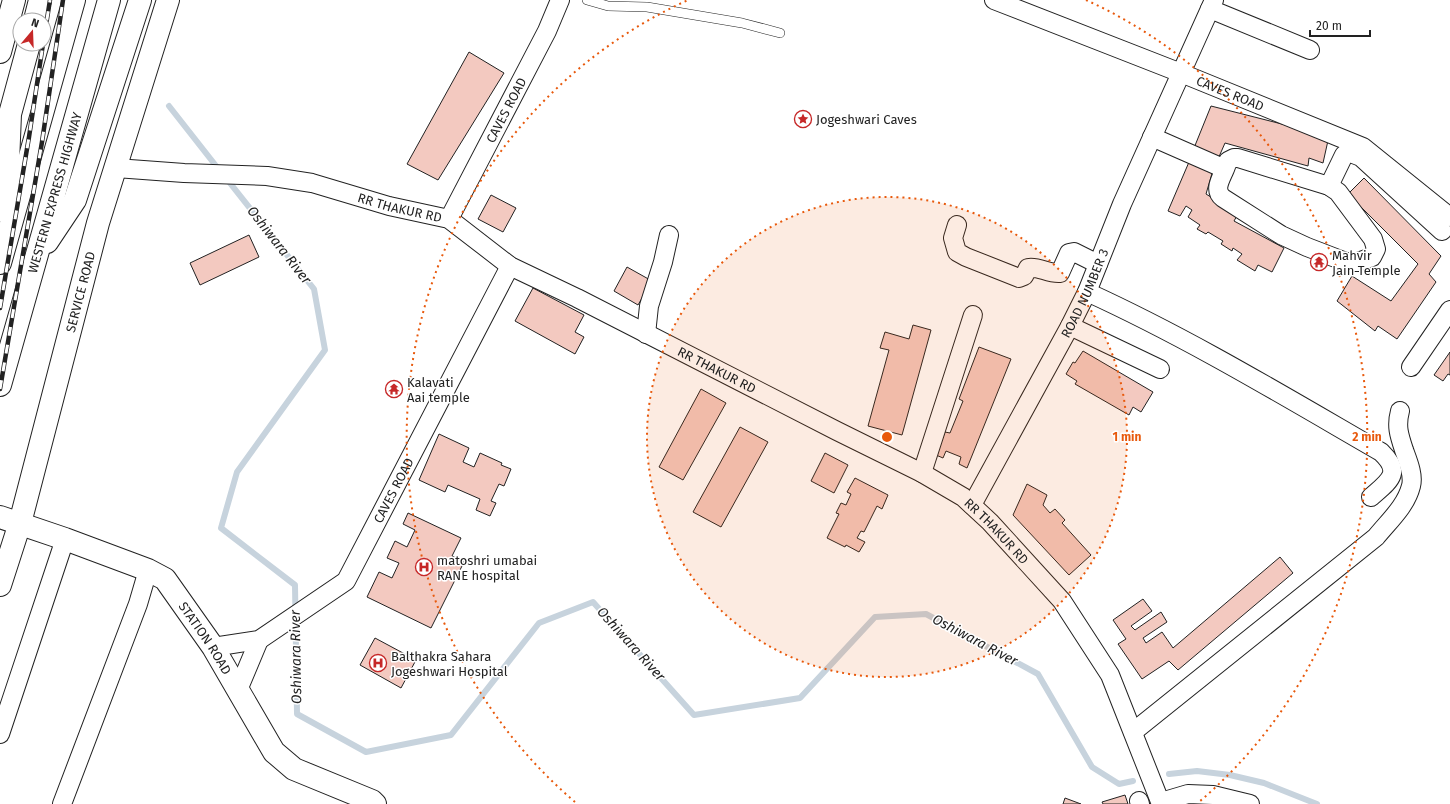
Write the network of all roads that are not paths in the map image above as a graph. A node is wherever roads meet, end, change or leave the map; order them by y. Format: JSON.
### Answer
{"nodes":[{"id":1,"x":14,"y":0,"type":"edge"},
{"id":2,"x":40,"y":0,"type":"edge"},
{"id":3,"x":74,"y":0,"type":"edge"},
{"id":4,"x":109,"y":0,"type":"edge"},
{"id":5,"x":140,"y":0,"type":"edge"},
{"id":6,"x":168,"y":0,"type":"edge"},
{"id":7,"x":560,"y":0,"type":"edge"},
{"id":8,"x":587,"y":0,"type":"edge"},
{"id":9,"x":994,"y":0,"type":"edge"},
{"id":10,"x":1212,"y":4,"type":"edge"},
{"id":11,"x":37,"y":12,"type":"edge"},
{"id":12,"x":780,"y":34,"type":"dead end"},
{"id":13,"x":1310,"y":50,"type":"dead end"},
{"id":14,"x":0,"y":52,"type":"edge"},
{"id":15,"x":27,"y":52,"type":"edge"},
{"id":16,"x":1181,"y":73,"type":"junction"},
{"id":17,"x":1152,"y":137,"type":"junction"},
{"id":18,"x":116,"y":168,"type":"junction"},
{"id":19,"x":1225,"y":169,"type":"junction"},
{"id":20,"x":1329,"y":186,"type":"junction"},
{"id":21,"x":450,"y":219,"type":"junction"},
{"id":22,"x":1446,"y":224,"type":"edge"},
{"id":23,"x":957,"y":225,"type":"dead end"},
{"id":24,"x":669,"y":235,"type":"dead end"},
{"id":25,"x":2,"y":257,"type":"edge"},
{"id":26,"x":35,"y":260,"type":"junction"},
{"id":27,"x":1098,"y":264,"type":"junction"},
{"id":28,"x":510,"y":266,"type":"junction"},
{"id":29,"x":1087,"y":292,"type":"junction"},
{"id":30,"x":1450,"y":310,"type":"edge"},
{"id":31,"x":973,"y":315,"type":"dead end"},
{"id":32,"x":1070,"y":326,"type":"junction"},
{"id":33,"x":646,"y":334,"type":"junction"},
{"id":34,"x":1411,"y":367,"type":"dead end"},
{"id":35,"x":1160,"y":369,"type":"dead end"},
{"id":36,"x":0,"y":385,"type":"edge"},
{"id":37,"x":1400,"y":411,"type":"dead end"},
{"id":38,"x":922,"y":473,"type":"junction"},
{"id":39,"x":1371,"y":497,"type":"dead end"},
{"id":40,"x":972,"y":505,"type":"junction"},
{"id":41,"x":10,"y":520,"type":"edge"},
{"id":42,"x":65,"y":539,"type":"junction"},
{"id":43,"x":148,"y":570,"type":"junction"},
{"id":44,"x":0,"y":585,"type":"edge"},
{"id":45,"x":259,"y":640,"type":"junction"},
{"id":46,"x":213,"y":647,"type":"junction"},
{"id":47,"x":238,"y":690,"type":"junction"},
{"id":48,"x":1133,"y":732,"type":"junction"},
{"id":49,"x":0,"y":734,"type":"edge"},
{"id":50,"x":1161,"y":803,"type":"edge"},
{"id":51,"x":62,"y":804,"type":"edge"},
{"id":52,"x":375,"y":804,"type":"edge"},
{"id":53,"x":1250,"y":804,"type":"edge"}],
"edges":[{"from":1,"to":14,"type":"main road"},
{"from":2,"to":11,"type":"main road"},
{"from":3,"to":25,"type":"main road"},
{"from":4,"to":26,"type":"main road","name":"WESTERN EXPRESS HIGHWAY"},
{"from":5,"to":26,"type":"main road"},
{"from":6,"to":18,"type":"main road","name":"SERVICE ROAD"},
{"from":7,"to":21,"type":"street","name":"CAVES ROAD"},
{"from":8,"to":12,"type":"lane"},
{"from":9,"to":16,"type":"street","name":"CAVES ROAD"},
{"from":10,"to":13,"type":"street"},
{"from":10,"to":16,"type":"street","name":"ROAD NUMBER 3"},
{"from":15,"to":25,"type":"main road"},
{"from":16,"to":17,"type":"street","name":"ROAD NUMBER 3"},
{"from":16,"to":22,"type":"street","name":"CAVES ROAD"},
{"from":17,"to":19,"type":"street"},
{"from":17,"to":27,"type":"street","name":"ROAD NUMBER 3"},
{"from":18,"to":21,"type":"street","name":"RR THAKUR RD"},
{"from":18,"to":41,"type":"main road","name":"SERVICE ROAD"},
{"from":19,"to":20,"type":"street"},
{"from":19,"to":20,"type":"street"},
{"from":20,"to":22,"type":"street"},
{"from":21,"to":28,"type":"street","name":"RR THAKUR RD"},
{"from":23,"to":27,"type":"street"},
{"from":24,"to":33,"type":"street"},
{"from":26,"to":36,"type":"main road","name":"WESTERN EXPRESS HIGHWAY"},
{"from":27,"to":29,"type":"street","name":"ROAD NUMBER 3"},
{"from":28,"to":33,"type":"street","name":"RR THAKUR RD"},
{"from":28,"to":45,"type":"street","name":"CAVES ROAD"},
{"from":29,"to":32,"type":"street","name":"ROAD NUMBER 3"},
{"from":29,"to":39,"type":"street"},
{"from":30,"to":34,"type":"street"},
{"from":31,"to":38,"type":"street"},
{"from":32,"to":35,"type":"street"},
{"from":32,"to":40,"type":"street","name":"ROAD NUMBER 3"},
{"from":33,"to":38,"type":"street","name":"RR THAKUR RD"},
{"from":37,"to":48,"type":"street"},
{"from":38,"to":40,"type":"street","name":"RR THAKUR RD"},
{"from":40,"to":48,"type":"street","name":"RR THAKUR RD"},
{"from":41,"to":42,"type":"main road","name":"STATION ROAD"},
{"from":41,"to":44,"type":"main road","name":"SERVICE ROAD"},
{"from":42,"to":43,"type":"main road","name":"STATION ROAD"},
{"from":42,"to":49,"type":"street"},
{"from":43,"to":46,"type":"main road","name":"STATION ROAD"},
{"from":43,"to":51,"type":"street"},
{"from":45,"to":46,"type":"street","name":"CAVES ROAD"},
{"from":45,"to":47,"type":"street"},
{"from":46,"to":47,"type":"main road","name":"STATION ROAD"},
{"from":47,"to":52,"type":"main road","name":"STATION ROAD"},
{"from":48,"to":50,"type":"street","name":"RR THAKUR RD"},
{"from":50,"to":53,"type":"street"}]}
